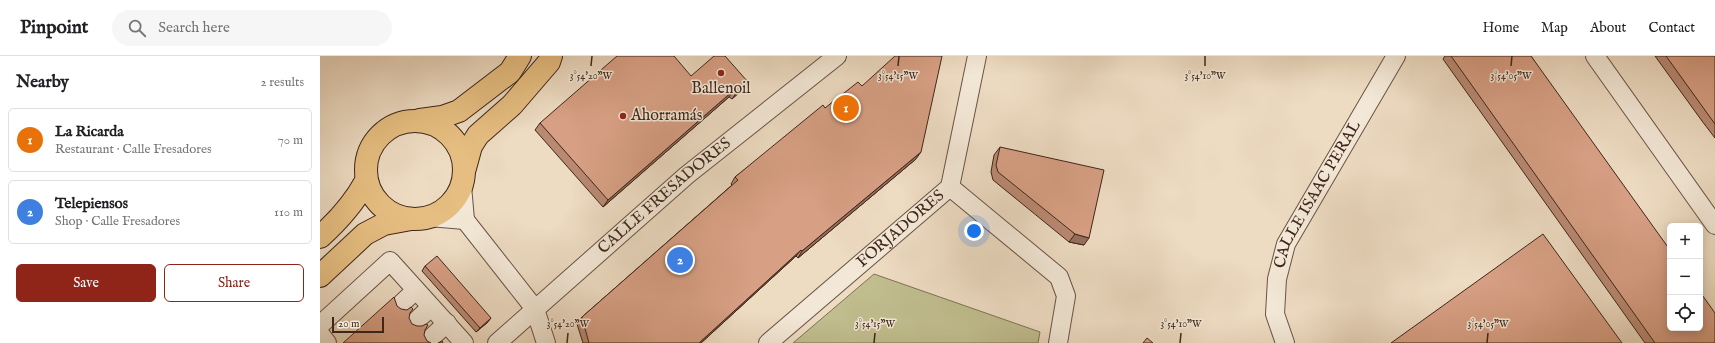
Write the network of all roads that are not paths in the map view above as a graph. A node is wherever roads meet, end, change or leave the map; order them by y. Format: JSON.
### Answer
{"nodes":[{"id":1,"x":520,"y":56,"type":"edge"},
{"id":2,"x":551,"y":56,"type":"edge"},
{"id":3,"x":837,"y":56,"type":"edge"},
{"id":4,"x":977,"y":56,"type":"edge"},
{"id":5,"x":1396,"y":56,"type":"edge"},
{"id":6,"x":1595,"y":56,"type":"edge"},
{"id":7,"x":419,"y":120,"type":"junction"},
{"id":8,"x":463,"y":177,"type":"junction"},
{"id":9,"x":366,"y":181,"type":"junction"},
{"id":10,"x":950,"y":187,"type":"junction"},
{"id":11,"x":420,"y":218,"type":"junction"},
{"id":12,"x":465,"y":220,"type":"junction"},
{"id":13,"x":1715,"y":225,"type":"edge"},
{"id":14,"x":320,"y":238,"type":"edge"},
{"id":15,"x":320,"y":276,"type":"edge"},
{"id":16,"x":416,"y":290,"type":"junction"},
{"id":17,"x":402,"y":303,"type":"dead end"},
{"id":18,"x":431,"y":307,"type":"junction"},
{"id":19,"x":534,"y":309,"type":"junction"},
{"id":20,"x":416,"y":320,"type":"dead end"},
{"id":21,"x":447,"y":323,"type":"junction"},
{"id":22,"x":320,"y":325,"type":"edge"},
{"id":23,"x":320,"y":334,"type":"edge"},
{"id":24,"x":432,"y":337,"type":"dead end"},
{"id":25,"x":460,"y":342,"type":"edge"},
{"id":26,"x":327,"y":343,"type":"edge"},
{"id":27,"x":497,"y":343,"type":"edge"},
{"id":28,"x":546,"y":343,"type":"edge"},
{"id":29,"x":768,"y":343,"type":"edge"},
{"id":30,"x":1058,"y":343,"type":"edge"},
{"id":31,"x":1286,"y":343,"type":"edge"}],
"edges":[{"from":1,"to":7,"type":"main road"},
{"from":2,"to":8,"type":"main road"},
{"from":3,"to":19,"type":"street","name":"CALLE FRESADORES"},
{"from":4,"to":10,"type":"street","name":"FORJADORES"},
{"from":5,"to":31,"type":"street","name":"CALLE ISAAC PERAL"},
{"from":6,"to":13,"type":"street"},
{"from":7,"to":8,"type":"main road"},
{"from":7,"to":9,"type":"main road"},
{"from":8,"to":11,"type":"main road"},
{"from":8,"to":12,"type":"street"},
{"from":9,"to":11,"type":"main road"},
{"from":9,"to":14,"type":"main road"},
{"from":10,"to":29,"type":"street","name":"FORJADORES"},
{"from":10,"to":30,"type":"street"},
{"from":11,"to":12,"type":"street"},
{"from":11,"to":15,"type":"main road"},
{"from":12,"to":19,"type":"street"},
{"from":16,"to":17,"type":"street"},
{"from":16,"to":18,"type":"street"},
{"from":16,"to":22,"type":"street"},
{"from":18,"to":20,"type":"street"},
{"from":18,"to":21,"type":"street"},
{"from":19,"to":27,"type":"street","name":"CALLE FRESADORES"},
{"from":19,"to":28,"type":"street"},
{"from":21,"to":24,"type":"street"},
{"from":21,"to":25,"type":"street"},
{"from":23,"to":26,"type":"street"}]}
